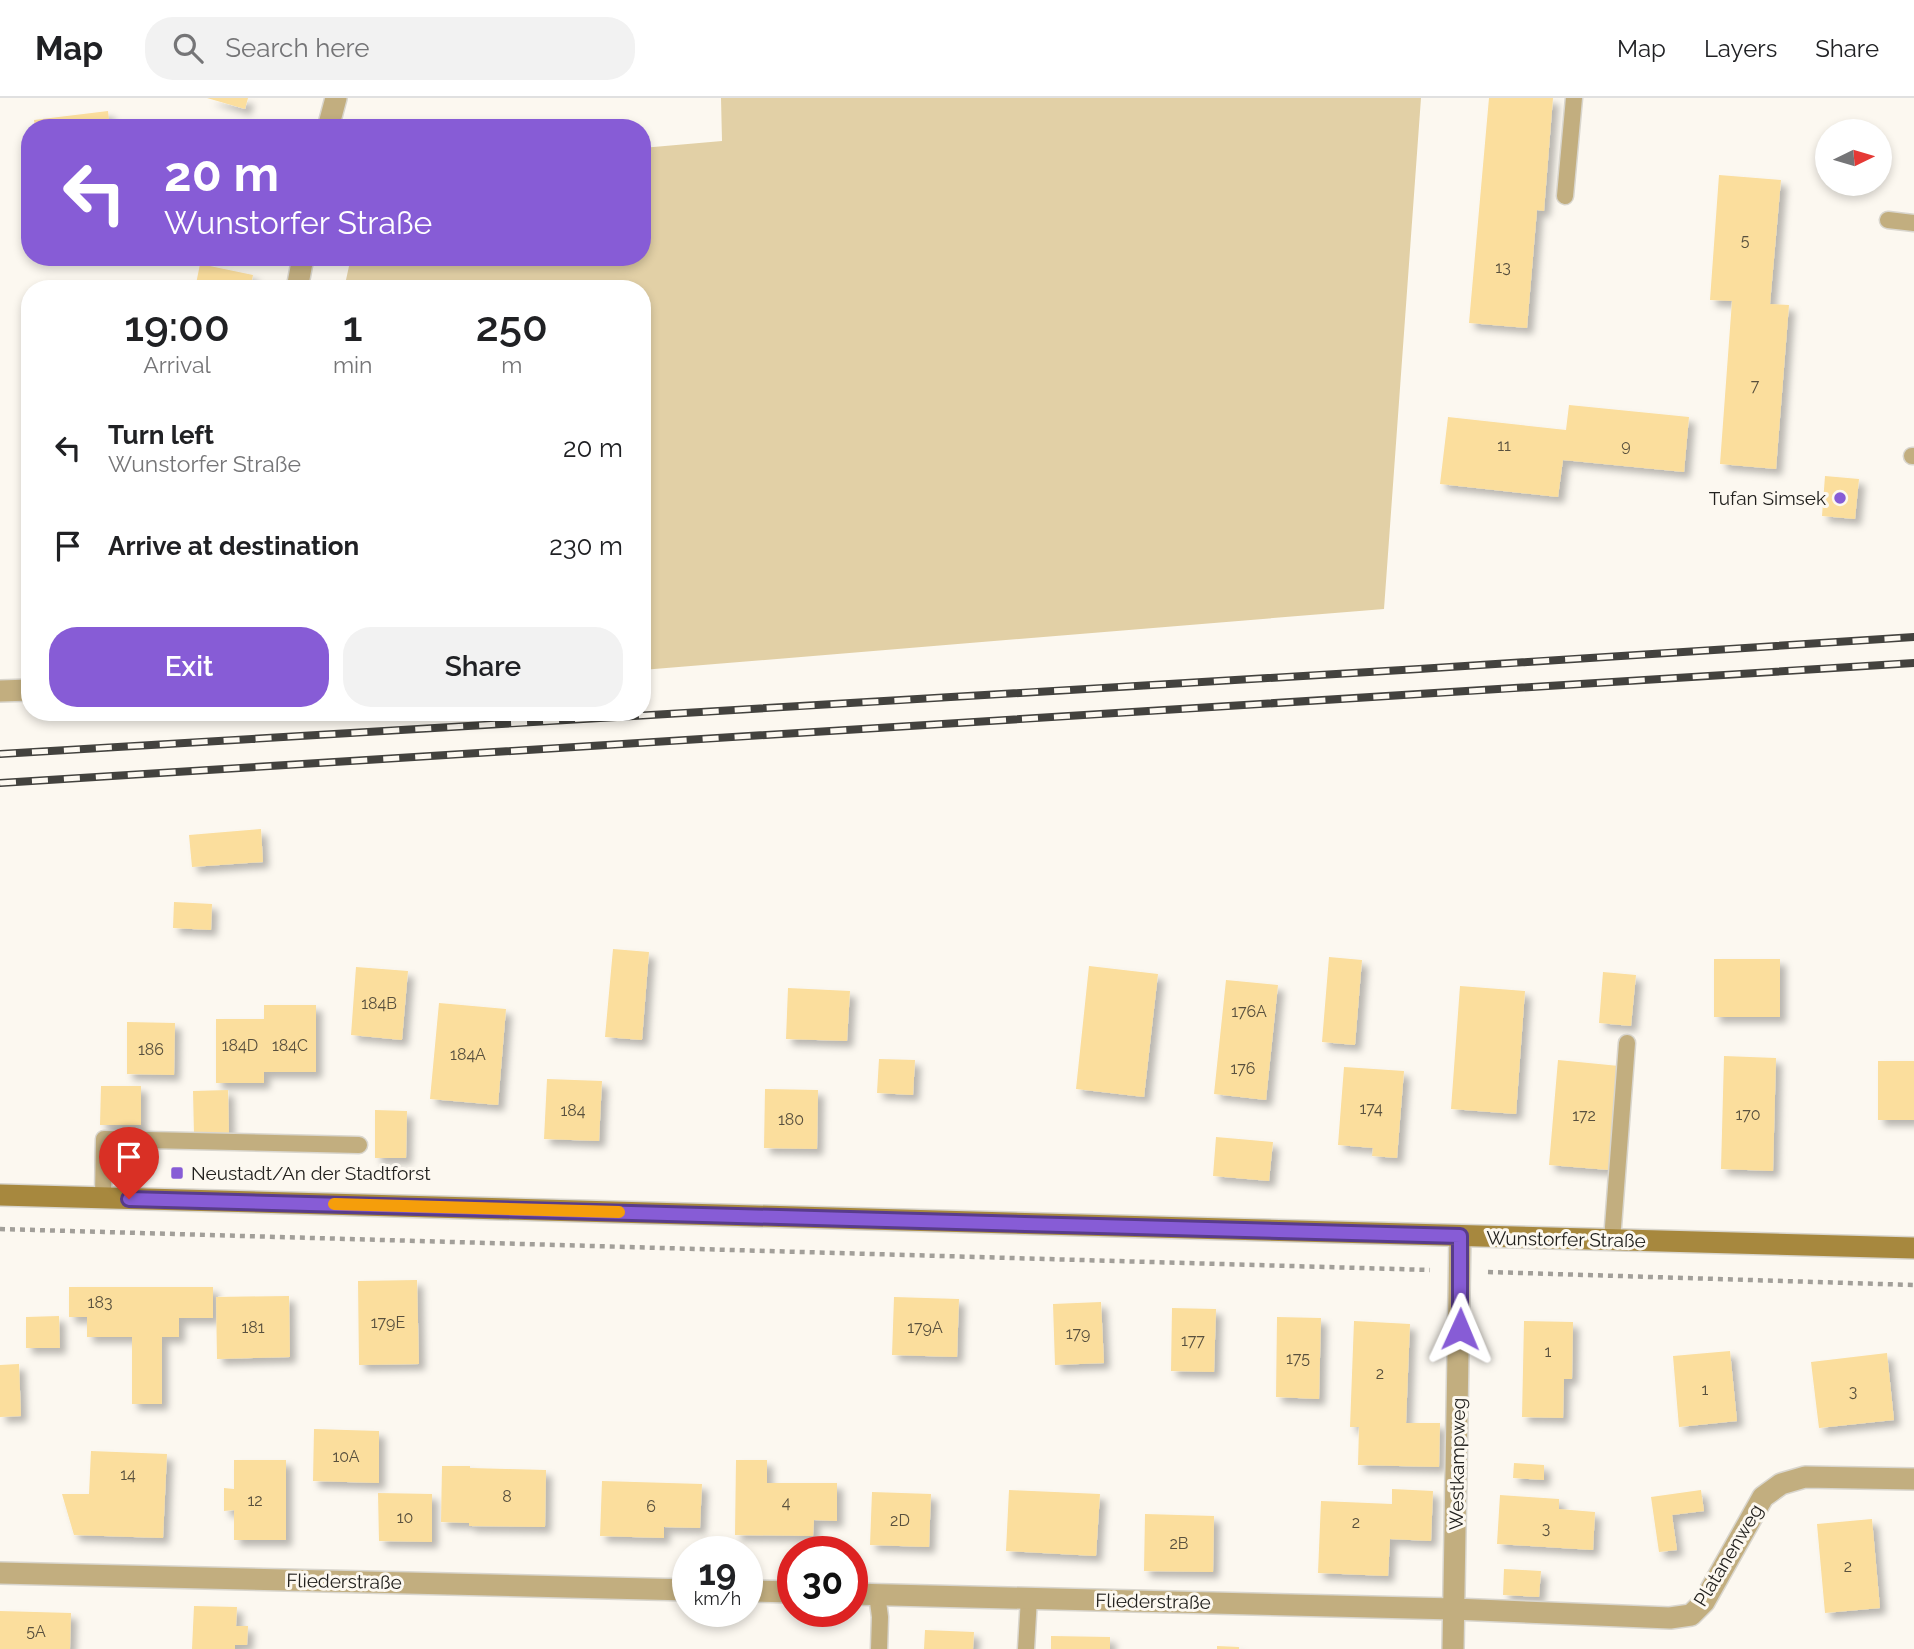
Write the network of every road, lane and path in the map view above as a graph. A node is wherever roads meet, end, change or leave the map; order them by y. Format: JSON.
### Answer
{"nodes":[{"id":1,"x":336,"y":98,"type":"edge"},
{"id":2,"x":1574,"y":98,"type":"edge"},
{"id":3,"x":330,"y":119,"type":"edge"},
{"id":4,"x":1564,"y":196,"type":"dead end"},
{"id":5,"x":1888,"y":220,"type":"dead end"},
{"id":6,"x":1914,"y":223,"type":"edge"},
{"id":7,"x":21,"y":690,"type":"edge"},
{"id":8,"x":0,"y":691,"type":"edge"},
{"id":9,"x":1627,"y":1043,"type":"dead end"},
{"id":10,"x":359,"y":1145,"type":"dead end"},
{"id":11,"x":0,"y":1195,"type":"edge"},
{"id":12,"x":103,"y":1198,"type":"junction"},
{"id":13,"x":0,"y":1229,"type":"edge"},
{"id":14,"x":1460,"y":1236,"type":"junction"},
{"id":15,"x":1612,"y":1240,"type":"junction"},
{"id":16,"x":1914,"y":1248,"type":"edge"},
{"id":17,"x":1460,"y":1271,"type":"junction"},
{"id":18,"x":1914,"y":1285,"type":"edge"},
{"id":19,"x":1914,"y":1479,"type":"edge"},
{"id":20,"x":0,"y":1573,"type":"edge"},
{"id":21,"x":672,"y":1590,"type":"edge"},
{"id":22,"x":868,"y":1594,"type":"edge"},
{"id":23,"x":877,"y":1594,"type":"junction"},
{"id":24,"x":1029,"y":1598,"type":"junction"},
{"id":25,"x":1454,"y":1609,"type":"junction"},
{"id":26,"x":879,"y":1649,"type":"edge"},
{"id":27,"x":1027,"y":1649,"type":"edge"},
{"id":28,"x":1453,"y":1649,"type":"edge"}],
"edges":[{"from":1,"to":3,"type":"street"},
{"from":2,"to":4,"type":"lane"},
{"from":5,"to":6,"type":"lane"},
{"from":7,"to":8,"type":"street"},
{"from":9,"to":15,"type":"lane"},
{"from":10,"to":12,"type":"lane"},
{"from":11,"to":12,"type":"street","name":"Wunstorfer Straße"},
{"from":12,"to":14,"type":"street","name":"Wunstorfer Straße"},
{"from":13,"to":17,"type":"path"},
{"from":14,"to":15,"type":"street","name":"Wunstorfer Straße"},
{"from":14,"to":17,"type":"street","name":"Westkampweg"},
{"from":15,"to":16,"type":"street","name":"Wunstorfer Straße"},
{"from":17,"to":18,"type":"path"},
{"from":17,"to":25,"type":"street","name":"Westkampweg"},
{"from":19,"to":25,"type":"street","name":"Platanenweg"},
{"from":20,"to":21,"type":"street","name":"Fliederstraße"},
{"from":22,"to":23,"type":"street","name":"Fliederstraße"},
{"from":23,"to":24,"type":"street","name":"Fliederstraße"},
{"from":23,"to":26,"type":"lane"},
{"from":24,"to":25,"type":"street","name":"Fliederstraße"},
{"from":24,"to":27,"type":"lane"},
{"from":25,"to":28,"type":"street","name":"Westkampweg"}]}
